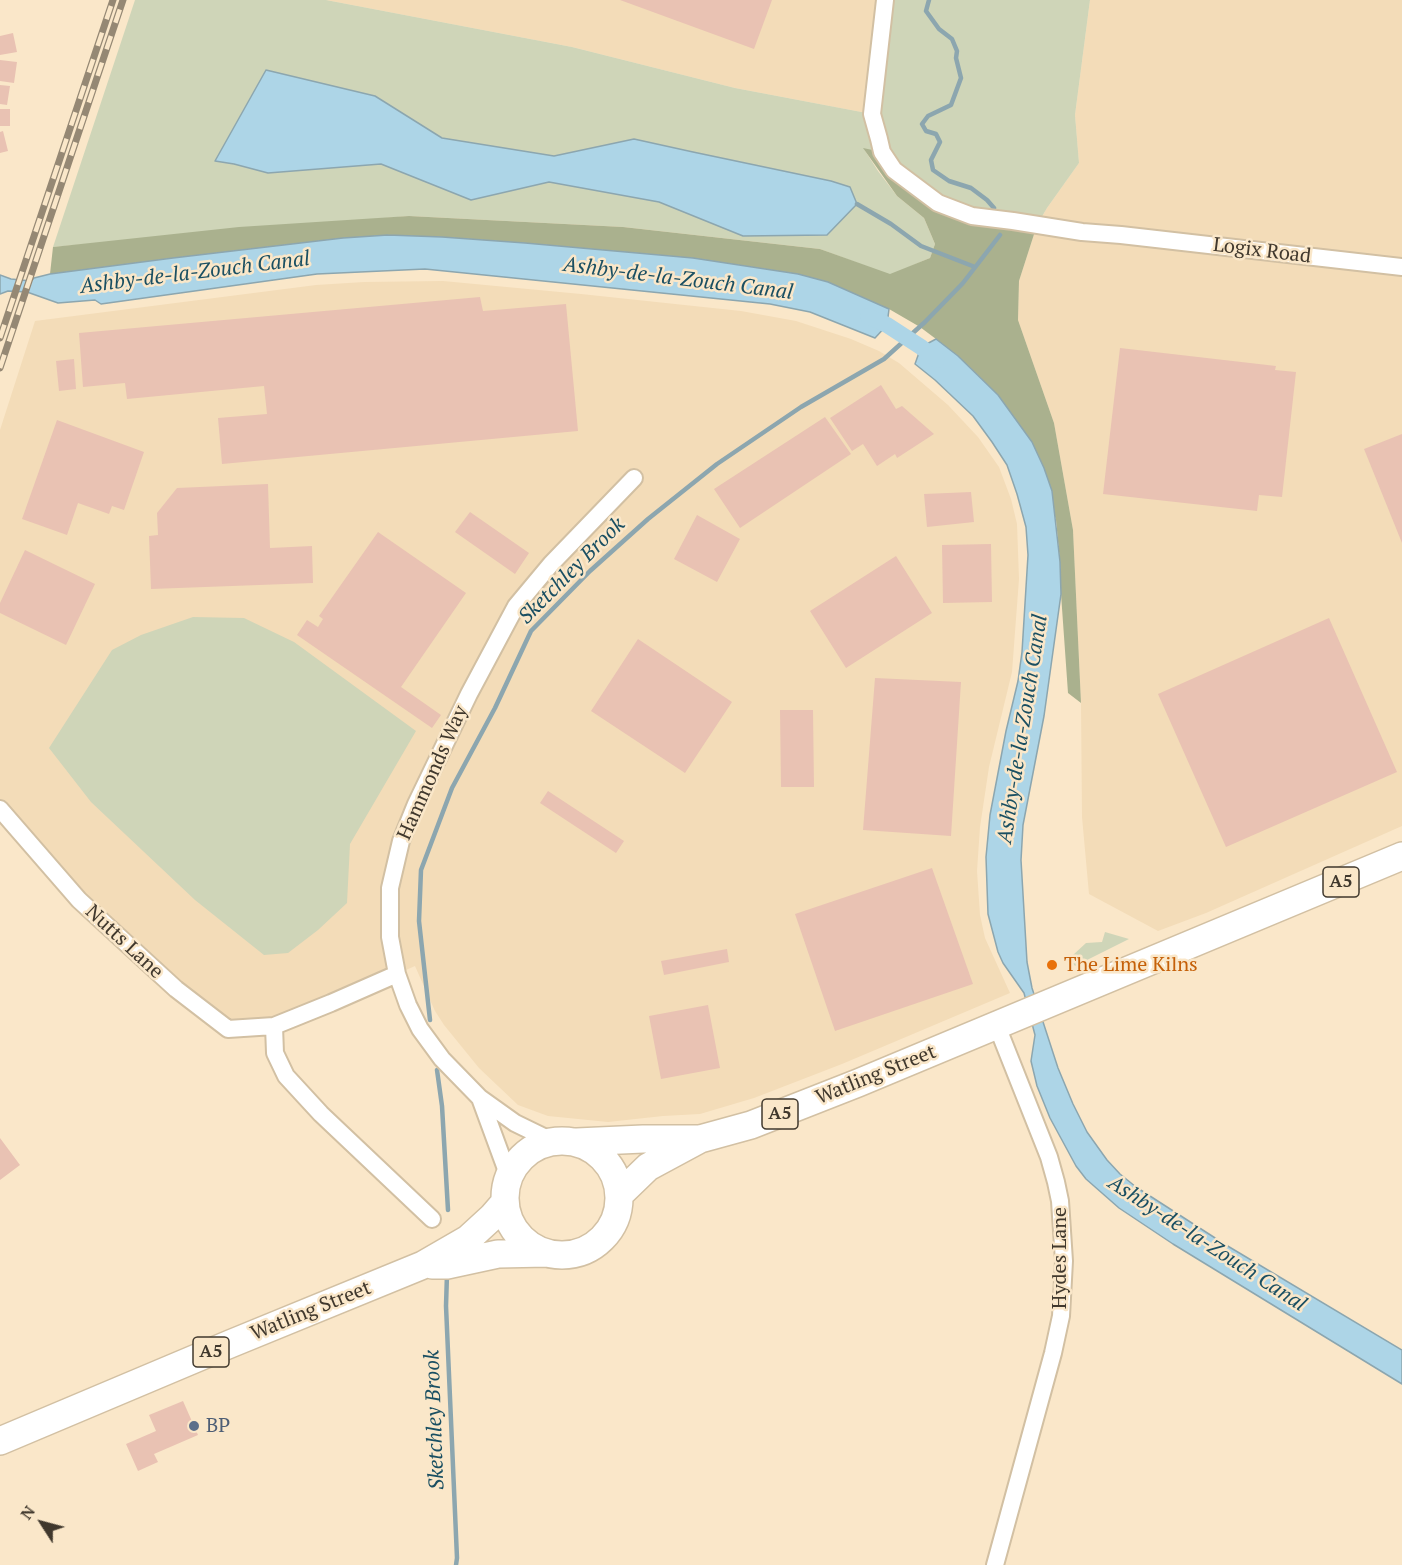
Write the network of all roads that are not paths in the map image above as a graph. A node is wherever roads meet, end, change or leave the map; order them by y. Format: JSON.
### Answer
{"nodes":[{"id":1,"x":885,"y":0,"type":"edge"},
{"id":2,"x":1402,"y":267,"type":"edge"},
{"id":3,"x":634,"y":478,"type":"dead end"},
{"id":4,"x":0,"y":809,"type":"edge"},
{"id":5,"x":1402,"y":856,"type":"edge"},
{"id":6,"x":397,"y":974,"type":"junction"},
{"id":7,"x":1006,"y":1022,"type":"junction"},
{"id":8,"x":274,"y":1026,"type":"junction"},
{"id":9,"x":480,"y":1098,"type":"junction"},
{"id":10,"x":700,"y":1139,"type":"junction"},
{"id":11,"x":564,"y":1142,"type":"junction"},
{"id":12,"x":507,"y":1190,"type":"junction"},
{"id":13,"x":619,"y":1195,"type":"junction"},
{"id":14,"x":432,"y":1220,"type":"dead end"},
{"id":15,"x":547,"y":1253,"type":"junction"},
{"id":16,"x":423,"y":1265,"type":"junction"},
{"id":17,"x":0,"y":1441,"type":"edge"},
{"id":18,"x":995,"y":1565,"type":"edge"}],
"edges":[{"from":1,"to":2,"type":"street","name":"Logix Road"},
{"from":3,"to":6,"type":"street","name":"Hammonds Way"},
{"from":4,"to":8,"type":"street","name":"Nutts Lane"},
{"from":5,"to":7,"type":"highway","number":"A5"},
{"from":6,"to":8,"type":"street","name":"Nutts Lane"},
{"from":6,"to":9,"type":"street","name":"Hammonds Way"},
{"from":7,"to":10,"type":"highway","name":"Watling Street","number":"A5"},
{"from":7,"to":18,"type":"street","name":"Hydes Lane"},
{"from":8,"to":14,"type":"street"},
{"from":9,"to":11,"type":"street","name":"Hammonds Way"},
{"from":9,"to":12,"type":"street","name":"Hammonds Way"},
{"from":10,"to":11,"type":"highway","name":"Watling Street","number":"A5"},
{"from":10,"to":13,"type":"highway","name":"Watling Street","number":"A5"},
{"from":11,"to":12,"type":"highway","number":"A5"},
{"from":11,"to":13,"type":"highway"},
{"from":12,"to":15,"type":"highway"},
{"from":12,"to":16,"type":"highway","name":"Watling Street","number":"A5"},
{"from":13,"to":15,"type":"highway","number":"A5"},
{"from":15,"to":16,"type":"highway","name":"Watling Street","number":"A5"},
{"from":16,"to":17,"type":"highway","name":"Watling Street","number":"A5"}]}
